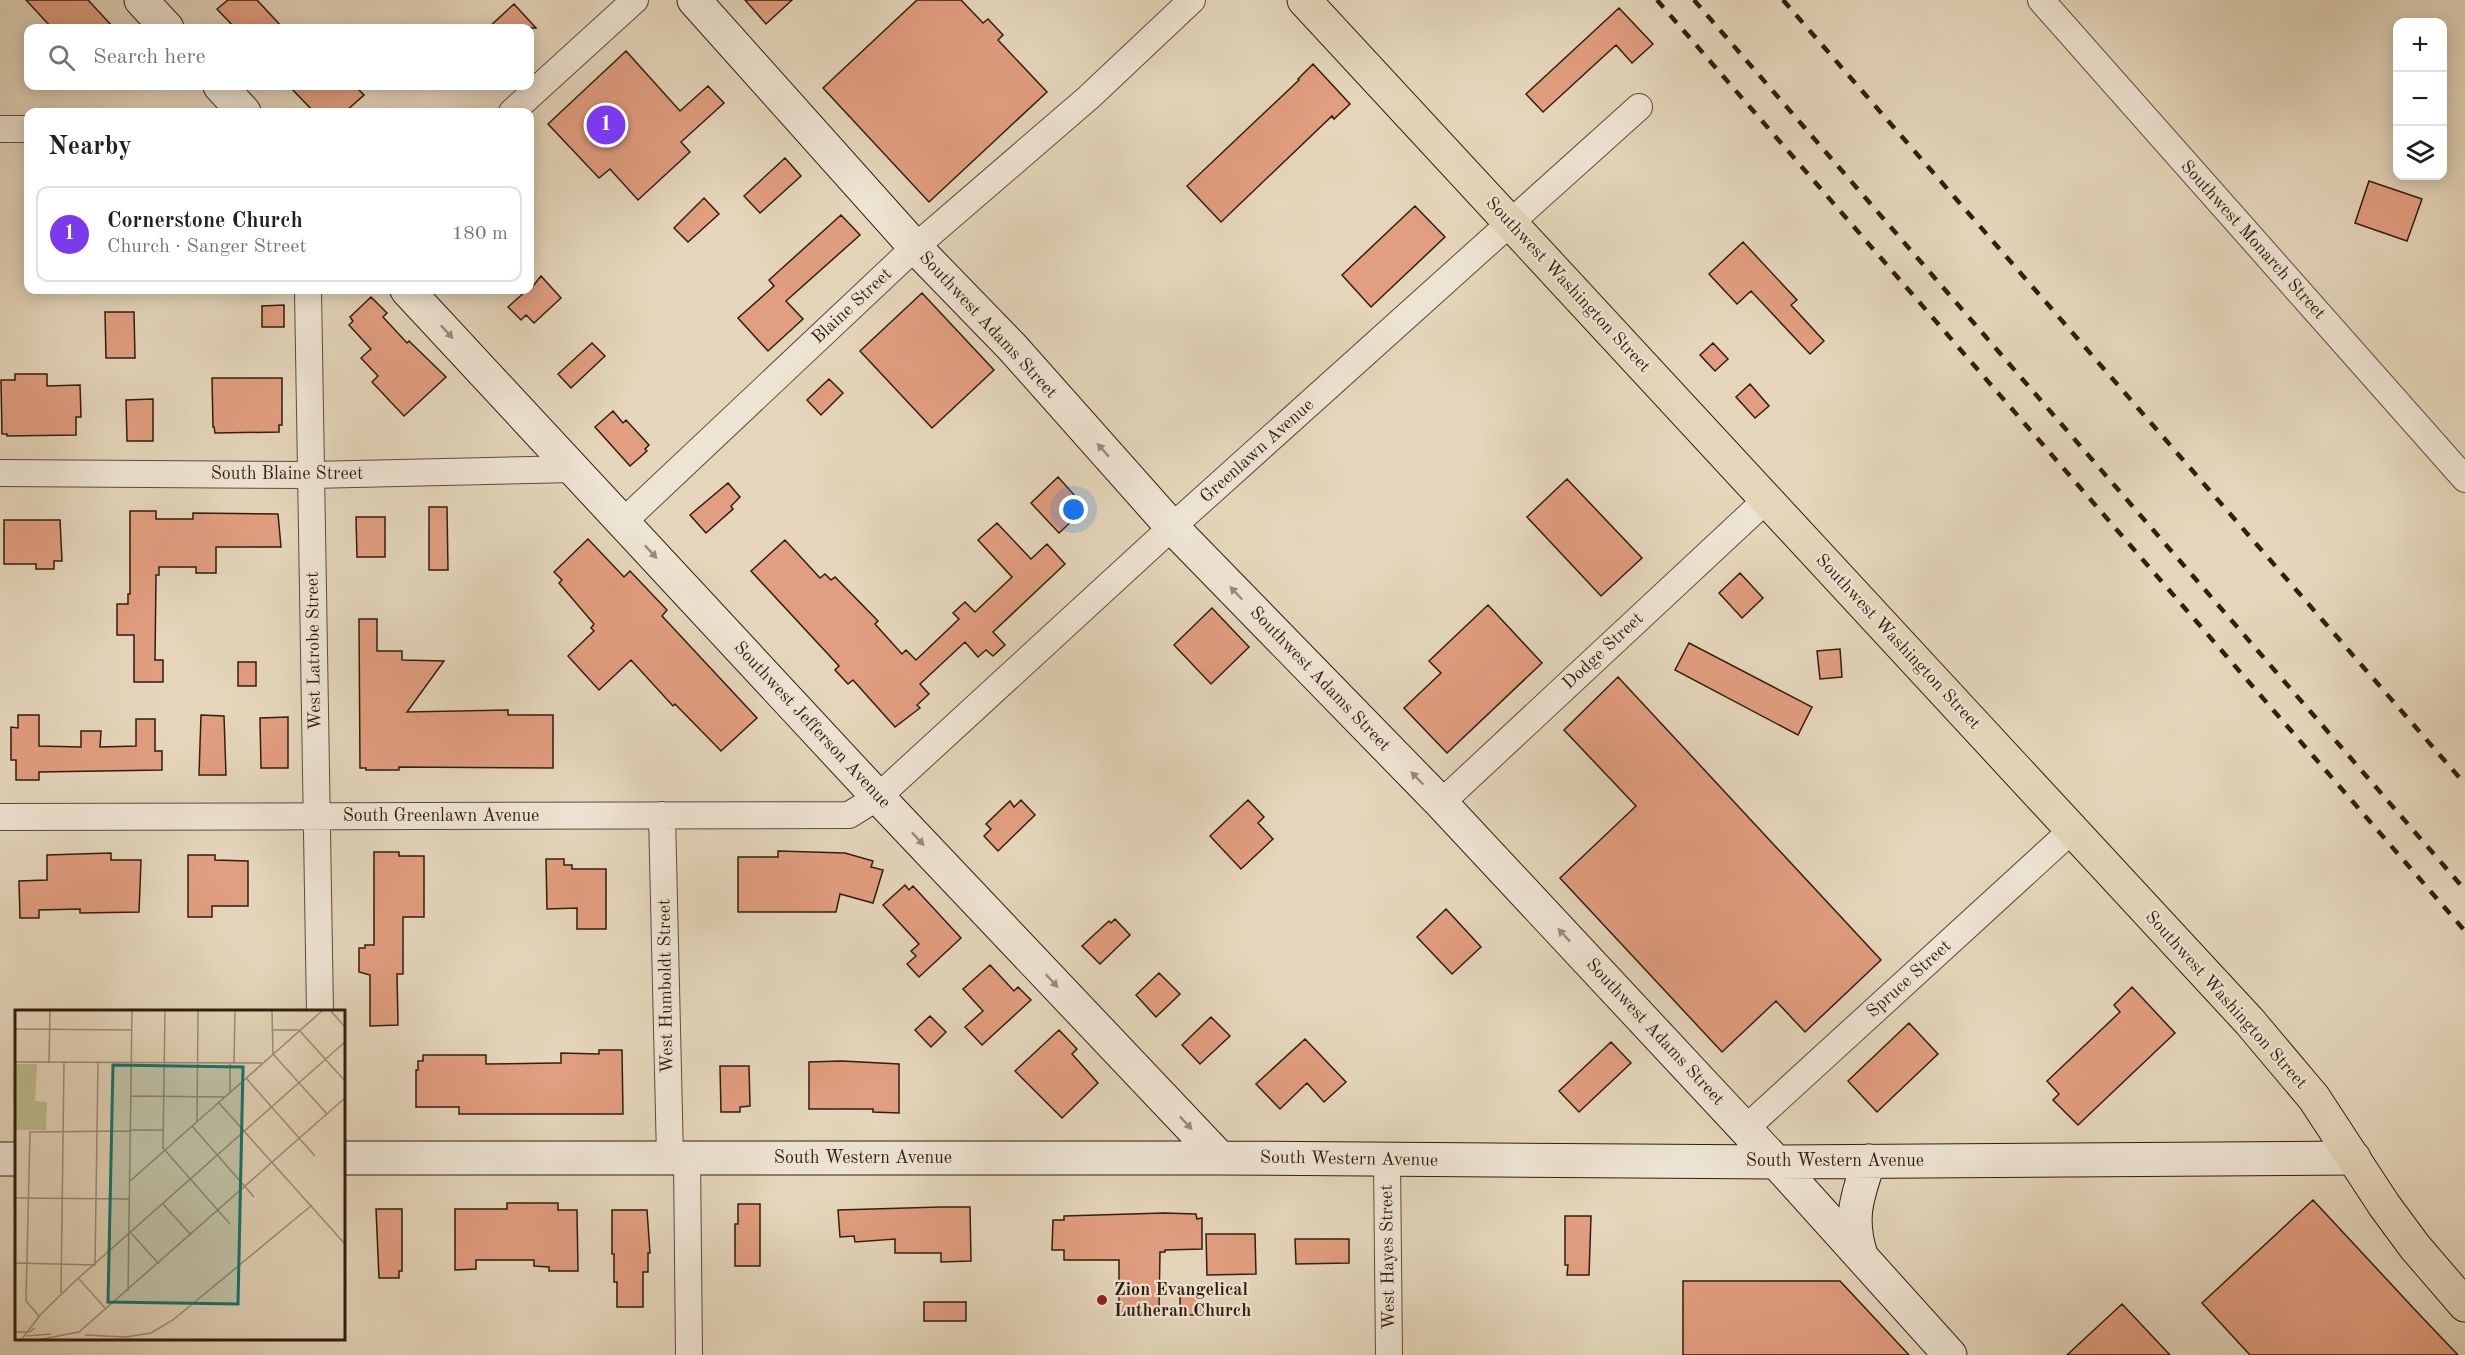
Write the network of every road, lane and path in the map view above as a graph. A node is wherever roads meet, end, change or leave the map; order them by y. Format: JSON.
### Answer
{"nodes":[{"id":1,"x":141,"y":0,"type":"edge"},
{"id":2,"x":635,"y":0,"type":"edge"},
{"id":3,"x":694,"y":0,"type":"edge"},
{"id":4,"x":1192,"y":0,"type":"edge"},
{"id":5,"x":1304,"y":0,"type":"edge"},
{"id":6,"x":2041,"y":0,"type":"edge"},
{"id":7,"x":163,"y":24,"type":"edge"},
{"id":8,"x":224,"y":90,"type":"edge"},
{"id":9,"x":1639,"y":107,"type":"dead end"},
{"id":10,"x":240,"y":108,"type":"edge"},
{"id":11,"x":516,"y":108,"type":"edge"},
{"id":12,"x":0,"y":129,"type":"edge"},
{"id":13,"x":24,"y":129,"type":"edge"},
{"id":14,"x":1510,"y":222,"type":"junction"},
{"id":15,"x":915,"y":247,"type":"junction"},
{"id":16,"x":308,"y":294,"type":"edge"},
{"id":17,"x":411,"y":294,"type":"edge"},
{"id":18,"x":574,"y":470,"type":"junction"},
{"id":19,"x":0,"y":473,"type":"edge"},
{"id":20,"x":310,"y":475,"type":"junction"},
{"id":21,"x":2465,"y":479,"type":"edge"},
{"id":22,"x":1766,"y":500,"type":"junction"},
{"id":23,"x":623,"y":522,"type":"junction"},
{"id":24,"x":1172,"y":527,"type":"junction"},
{"id":25,"x":878,"y":797,"type":"junction"},
{"id":26,"x":1441,"y":803,"type":"junction"},
{"id":27,"x":662,"y":815,"type":"junction"},
{"id":28,"x":0,"y":817,"type":"edge"},
{"id":29,"x":318,"y":817,"type":"junction"},
{"id":30,"x":2072,"y":830,"type":"junction"},
{"id":31,"x":320,"y":1010,"type":"edge"},
{"id":32,"x":1745,"y":1129,"type":"junction"},
{"id":33,"x":679,"y":1157,"type":"junction"},
{"id":34,"x":345,"y":1158,"type":"edge"},
{"id":35,"x":1220,"y":1158,"type":"junction"},
{"id":36,"x":2354,"y":1158,"type":"junction"},
{"id":37,"x":1387,"y":1160,"type":"junction"},
{"id":38,"x":1869,"y":1161,"type":"junction"},
{"id":39,"x":1776,"y":1162,"type":"junction"},
{"id":40,"x":1860,"y":1255,"type":"junction"},
{"id":41,"x":2465,"y":1305,"type":"edge"},
{"id":42,"x":689,"y":1355,"type":"edge"},
{"id":43,"x":1389,"y":1355,"type":"edge"},
{"id":44,"x":1950,"y":1355,"type":"edge"}],
"edges":[{"from":1,"to":7,"type":"main road"},
{"from":2,"to":11,"type":"street"},
{"from":3,"to":15,"type":"main road","name":"Southwest Adams Street"},
{"from":4,"to":15,"type":"street","name":"Blaine Street"},
{"from":5,"to":14,"type":"main road","name":"Southwest Washington Street"},
{"from":6,"to":21,"type":"street","name":"Southwest Monarch Street"},
{"from":8,"to":10,"type":"main road"},
{"from":9,"to":14,"type":"street","name":"Greenlawn Avenue"},
{"from":12,"to":13,"type":"street"},
{"from":14,"to":22,"type":"main road","name":"Southwest Washington Street"},
{"from":14,"to":24,"type":"street","name":"Greenlawn Avenue"},
{"from":15,"to":23,"type":"street","name":"Blaine Street"},
{"from":24,"to":15,"type":"main road","name":"Southwest Adams Street","one_way":true},
{"from":16,"to":20,"type":"street","name":"West Latrobe Street"},
{"from":17,"to":18,"type":"main road","name":"Southwest Jefferson Avenue","one_way":true},
{"from":18,"to":20,"type":"street","name":"South Blaine Street"},
{"from":18,"to":23,"type":"main road","name":"Southwest Jefferson Avenue"},
{"from":19,"to":20,"type":"street","name":"South Blaine Street"},
{"from":20,"to":29,"type":"street","name":"West Latrobe Street"},
{"from":22,"to":26,"type":"street","name":"Dodge Street"},
{"from":22,"to":30,"type":"main road","name":"Southwest Washington Street"},
{"from":23,"to":25,"type":"main road","name":"Southwest Jefferson Avenue","one_way":true},
{"from":24,"to":25,"type":"street","name":"Greenlawn Avenue"},
{"from":26,"to":24,"type":"main road","name":"Southwest Adams Street","one_way":true},
{"from":25,"to":27,"type":"street","name":"South Greenlawn Avenue"},
{"from":25,"to":35,"type":"main road","name":"Southwest Jefferson Avenue","one_way":true},
{"from":32,"to":26,"type":"main road","name":"Southwest Adams Street","one_way":true},
{"from":27,"to":29,"type":"street","name":"South Greenlawn Avenue"},
{"from":27,"to":33,"type":"street","name":"West Humboldt Street"},
{"from":28,"to":29,"type":"street","name":"South Greenlawn Avenue"},
{"from":29,"to":31,"type":"street","name":"West Latrobe Street"},
{"from":30,"to":32,"type":"street","name":"Spruce Street"},
{"from":30,"to":36,"type":"main road","name":"Southwest Washington Street"},
{"from":32,"to":39,"type":"main road","name":"Southwest Adams Street"},
{"from":33,"to":34,"type":"main road","name":"South Western Avenue"},
{"from":33,"to":35,"type":"main road","name":"South Western Avenue"},
{"from":33,"to":42,"type":"street","name":"West Humboldt Street"},
{"from":35,"to":37,"type":"main road","name":"South Western Avenue"},
{"from":36,"to":38,"type":"main road","name":"South Western Avenue"},
{"from":36,"to":41,"type":"main road","name":"Southwest Washington Street"},
{"from":37,"to":39,"type":"main road","name":"South Western Avenue"},
{"from":37,"to":43,"type":"street","name":"West Hayes Street"},
{"from":38,"to":39,"type":"main road","name":"South Western Avenue"},
{"from":38,"to":40,"type":"main road"},
{"from":39,"to":40,"type":"main road","name":"Southwest Adams Street"},
{"from":40,"to":44,"type":"main road","name":"Southwest Adams Street"}]}
